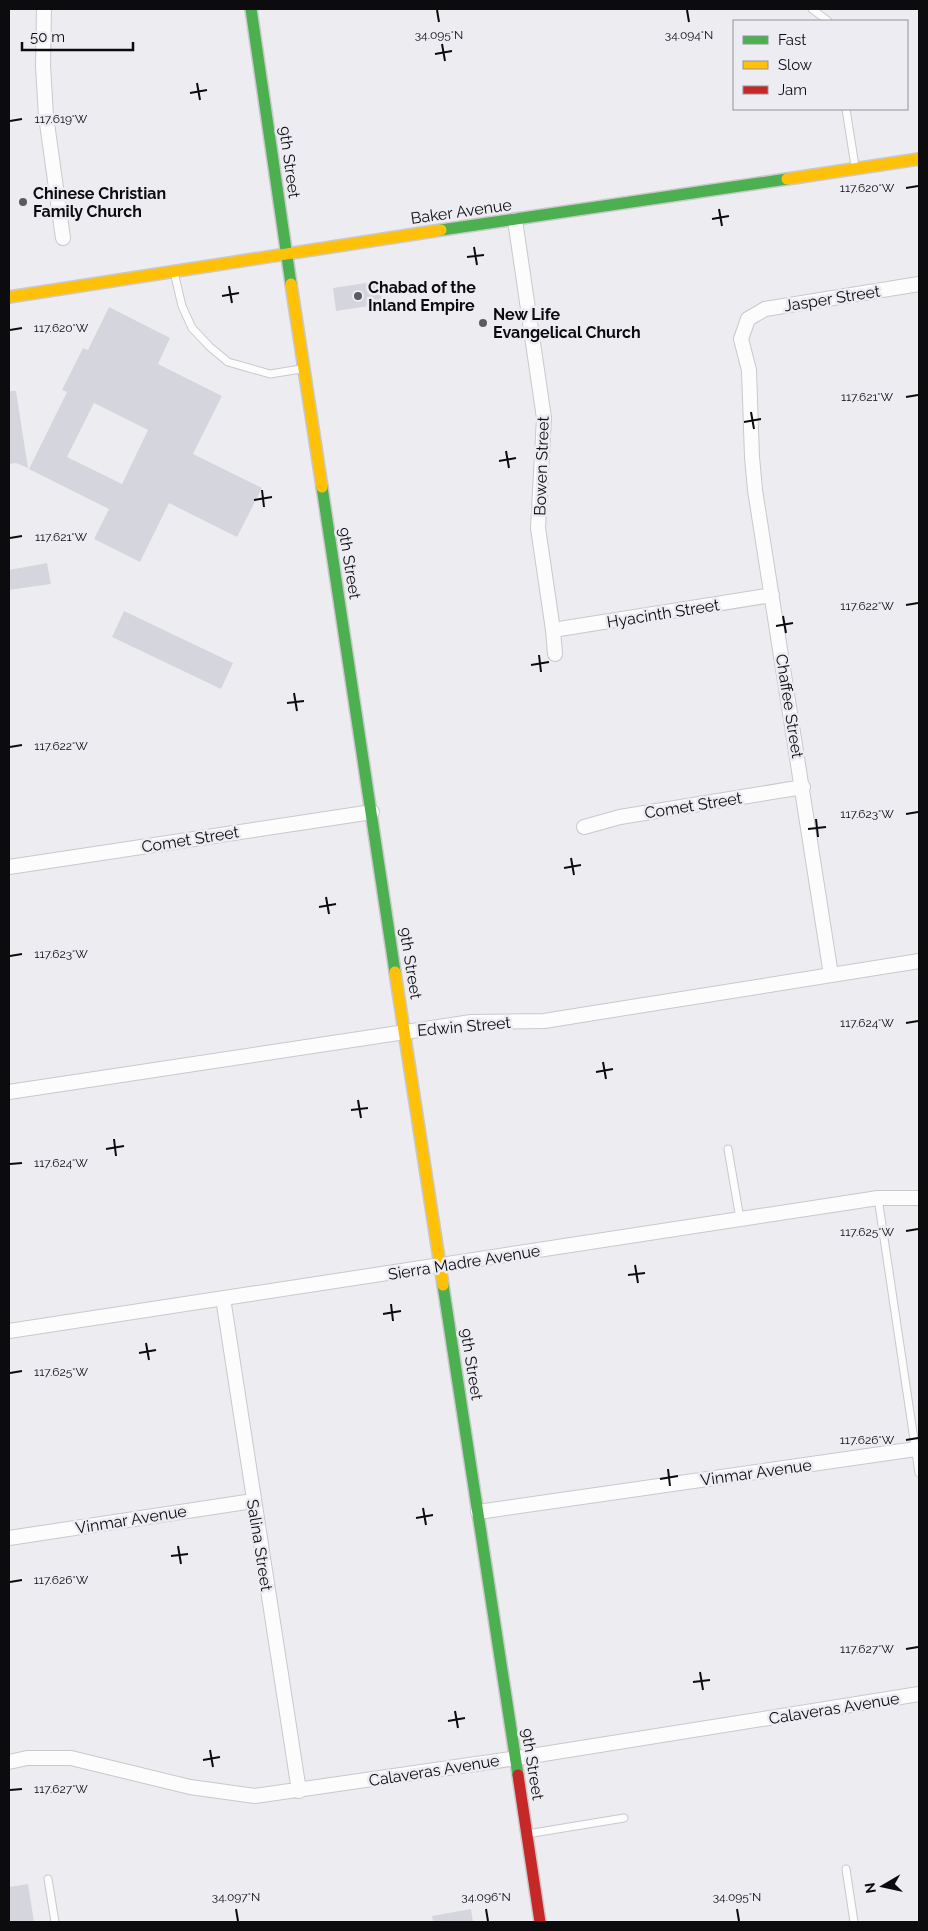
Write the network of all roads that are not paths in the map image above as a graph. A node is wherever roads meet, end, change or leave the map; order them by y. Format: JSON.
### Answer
{"nodes":[{"id":1,"x":44,"y":9,"type":"edge"},
{"id":2,"x":251,"y":9,"type":"edge"},
{"id":3,"x":812,"y":9,"type":"edge"},
{"id":4,"x":827,"y":20,"type":"edge"},
{"id":5,"x":846,"y":110,"type":"edge"},
{"id":6,"x":919,"y":159,"type":"edge"},
{"id":7,"x":855,"y":169,"type":"junction"},
{"id":8,"x":515,"y":220,"type":"junction"},
{"id":9,"x":63,"y":238,"type":"dead end"},
{"id":10,"x":286,"y":253,"type":"junction"},
{"id":11,"x":174,"y":271,"type":"junction"},
{"id":12,"x":919,"y":284,"type":"edge"},
{"id":13,"x":9,"y":297,"type":"edge"},
{"id":14,"x":748,"y":319,"type":"joint"},
{"id":15,"x":304,"y":369,"type":"junction"},
{"id":16,"x":772,"y":595,"type":"junction"},
{"id":17,"x":553,"y":630,"type":"junction"},
{"id":18,"x":555,"y":654,"type":"dead end"},
{"id":19,"x":803,"y":787,"type":"junction"},
{"id":20,"x":372,"y":812,"type":"junction"},
{"id":21,"x":584,"y":827,"type":"dead end"},
{"id":22,"x":9,"y":867,"type":"edge"},
{"id":23,"x":919,"y":960,"type":"edge"},
{"id":24,"x":831,"y":974,"type":"junction"},
{"id":25,"x":405,"y":1031,"type":"junction"},
{"id":26,"x":9,"y":1092,"type":"edge"},
{"id":27,"x":728,"y":1149,"type":"dead end"},
{"id":28,"x":878,"y":1198,"type":"junction"},
{"id":29,"x":919,"y":1198,"type":"edge"},
{"id":30,"x":740,"y":1219,"type":"junction"},
{"id":31,"x":440,"y":1265,"type":"junction"},
{"id":32,"x":223,"y":1298,"type":"junction"},
{"id":33,"x":9,"y":1331,"type":"edge"},
{"id":34,"x":917,"y":1449,"type":"edge"},
{"id":35,"x":919,"y":1473,"type":"edge"},
{"id":36,"x":253,"y":1501,"type":"junction"},
{"id":37,"x":478,"y":1512,"type":"junction"},
{"id":38,"x":9,"y":1538,"type":"edge"},
{"id":39,"x":919,"y":1694,"type":"edge"},
{"id":40,"x":515,"y":1758,"type":"junction"},
{"id":41,"x":9,"y":1762,"type":"edge"},
{"id":42,"x":299,"y":1791,"type":"junction"},
{"id":43,"x":624,"y":1818,"type":"dead end"},
{"id":44,"x":527,"y":1834,"type":"junction"},
{"id":45,"x":846,"y":1869,"type":"dead end"},
{"id":46,"x":48,"y":1879,"type":"dead end"},
{"id":47,"x":540,"y":1921,"type":"edge"},
{"id":48,"x":55,"y":1922,"type":"edge"},
{"id":49,"x":854,"y":1922,"type":"edge"}],
"edges":[{"from":1,"to":9,"type":"street"},
{"from":2,"to":10,"type":"street","name":"9th Street"},
{"from":3,"to":4,"type":"lane"},
{"from":5,"to":7,"type":"lane"},
{"from":6,"to":7,"type":"street","name":"Baker Avenue"},
{"from":7,"to":8,"type":"street","name":"Baker Avenue"},
{"from":8,"to":10,"type":"street","name":"Baker Avenue"},
{"from":8,"to":17,"type":"street","name":"Bowen Street"},
{"from":10,"to":11,"type":"street","name":"Baker Avenue"},
{"from":10,"to":15,"type":"street","name":"9th Street"},
{"from":11,"to":13,"type":"street","name":"Baker Avenue"},
{"from":11,"to":15,"type":"lane"},
{"from":12,"to":14,"type":"street","name":"Jasper Street"},
{"from":14,"to":16,"type":"street","name":"Chaffee Street"},
{"from":15,"to":20,"type":"street","name":"9th Street"},
{"from":16,"to":17,"type":"street","name":"Hyacinth Street"},
{"from":16,"to":19,"type":"street","name":"Chaffee Street"},
{"from":17,"to":18,"type":"street","name":"Bowen Street"},
{"from":19,"to":21,"type":"street","name":"Comet Street"},
{"from":19,"to":24,"type":"street","name":"Chaffee Street"},
{"from":20,"to":22,"type":"street","name":"Comet Street"},
{"from":20,"to":25,"type":"street","name":"9th Street"},
{"from":23,"to":24,"type":"street","name":"Edwin Street"},
{"from":24,"to":25,"type":"street","name":"Edwin Street"},
{"from":25,"to":26,"type":"street","name":"Edwin Street"},
{"from":25,"to":31,"type":"street","name":"9th Street"},
{"from":27,"to":30,"type":"lane"},
{"from":28,"to":29,"type":"street","name":"Sierra Madre Avenue"},
{"from":28,"to":30,"type":"street","name":"Sierra Madre Avenue"},
{"from":28,"to":34,"type":"lane"},
{"from":30,"to":31,"type":"street","name":"Sierra Madre Avenue"},
{"from":31,"to":32,"type":"street","name":"Sierra Madre Avenue"},
{"from":31,"to":37,"type":"street","name":"9th Street"},
{"from":32,"to":33,"type":"street","name":"Sierra Madre Avenue"},
{"from":32,"to":36,"type":"street","name":"Salina Street"},
{"from":34,"to":35,"type":"lane"},
{"from":34,"to":37,"type":"street","name":"Vinmar Avenue"},
{"from":36,"to":38,"type":"street","name":"Vinmar Avenue"},
{"from":36,"to":42,"type":"street","name":"Salina Street"},
{"from":37,"to":40,"type":"street","name":"9th Street"},
{"from":39,"to":40,"type":"street","name":"Calaveras Avenue"},
{"from":40,"to":42,"type":"street","name":"Calaveras Avenue"},
{"from":40,"to":44,"type":"street","name":"9th Street"},
{"from":41,"to":42,"type":"street","name":"Calaveras Avenue"},
{"from":43,"to":44,"type":"lane"},
{"from":44,"to":47,"type":"street","name":"9th Street"},
{"from":45,"to":49,"type":"lane"},
{"from":46,"to":48,"type":"lane"}]}
